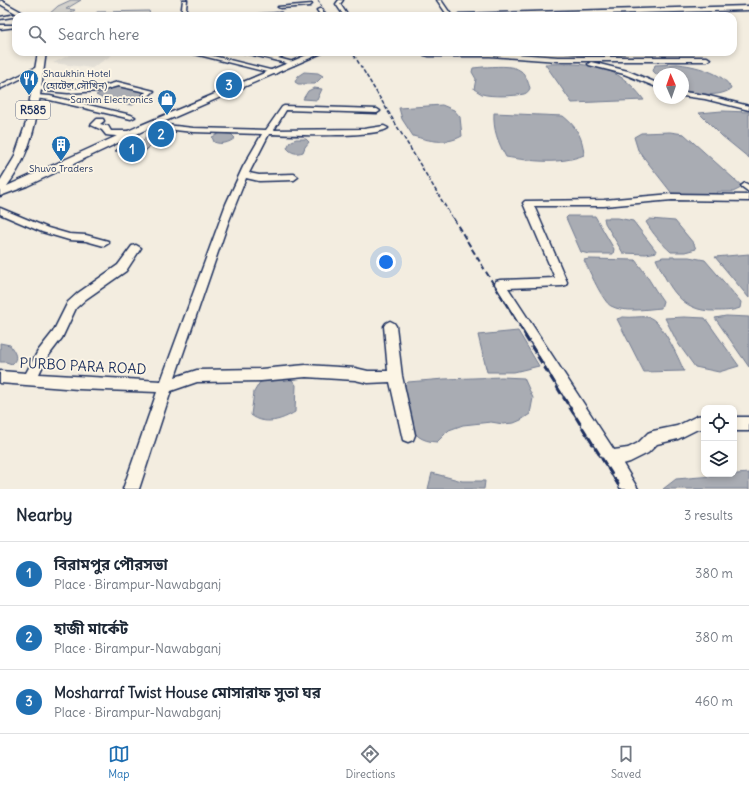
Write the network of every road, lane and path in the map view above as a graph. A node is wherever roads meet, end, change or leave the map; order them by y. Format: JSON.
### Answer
{"nodes":[{"id":1,"x":185,"y":0,"type":"edge"},
{"id":2,"x":341,"y":0,"type":"edge"},
{"id":3,"x":439,"y":0,"type":"edge"},
{"id":4,"x":0,"y":2,"type":"edge"},
{"id":5,"x":310,"y":6,"type":"dead end"},
{"id":6,"x":749,"y":8,"type":"edge"},
{"id":7,"x":18,"y":12,"type":"edge"},
{"id":8,"x":184,"y":12,"type":"edge"},
{"id":9,"x":280,"y":12,"type":"edge"},
{"id":10,"x":343,"y":12,"type":"edge"},
{"id":11,"x":447,"y":12,"type":"edge"},
{"id":12,"x":620,"y":12,"type":"edge"},
{"id":13,"x":12,"y":16,"type":"edge"},
{"id":14,"x":0,"y":18,"type":"edge"},
{"id":15,"x":12,"y":26,"type":"edge"},
{"id":16,"x":0,"y":27,"type":"edge"},
{"id":17,"x":41,"y":56,"type":"edge"},
{"id":18,"x":207,"y":56,"type":"edge"},
{"id":19,"x":263,"y":56,"type":"edge"},
{"id":20,"x":277,"y":56,"type":"edge"},
{"id":21,"x":311,"y":56,"type":"edge"},
{"id":22,"x":516,"y":56,"type":"edge"},
{"id":23,"x":552,"y":56,"type":"edge"},
{"id":24,"x":272,"y":58,"type":"junction"},
{"id":25,"x":555,"y":59,"type":"junction"},
{"id":26,"x":707,"y":59,"type":"dead end"},
{"id":27,"x":294,"y":63,"type":"junction"},
{"id":28,"x":39,"y":68,"type":"junction"},
{"id":29,"x":275,"y":72,"type":"junction"},
{"id":30,"x":653,"y":83,"type":"edge"},
{"id":31,"x":0,"y":87,"type":"edge"},
{"id":32,"x":37,"y":92,"type":"junction"},
{"id":33,"x":689,"y":95,"type":"edge"},
{"id":34,"x":143,"y":99,"type":"dead end"},
{"id":35,"x":749,"y":108,"type":"edge"},
{"id":36,"x":377,"y":111,"type":"dead end"},
{"id":37,"x":130,"y":117,"type":"dead end"},
{"id":38,"x":100,"y":121,"type":"dead end"},
{"id":39,"x":148,"y":125,"type":"junction"},
{"id":40,"x":384,"y":128,"type":"dead end"},
{"id":41,"x":267,"y":132,"type":"junction"},
{"id":42,"x":132,"y":133,"type":"junction"},
{"id":43,"x":244,"y":175,"type":"junction"},
{"id":44,"x":294,"y":178,"type":"dead end"},
{"id":45,"x":0,"y":188,"type":"edge"},
{"id":46,"x":748,"y":191,"type":"edge"},
{"id":47,"x":0,"y":193,"type":"edge"},
{"id":48,"x":0,"y":211,"type":"edge"},
{"id":49,"x":104,"y":243,"type":"dead end"},
{"id":50,"x":136,"y":248,"type":"dead end"},
{"id":51,"x":390,"y":326,"type":"dead end"},
{"id":52,"x":395,"y":376,"type":"junction"},
{"id":53,"x":0,"y":377,"type":"edge"},
{"id":54,"x":29,"y":380,"type":"junction"},
{"id":55,"x":164,"y":387,"type":"junction"},
{"id":56,"x":701,"y":422,"type":"edge"},
{"id":57,"x":737,"y":424,"type":"edge"},
{"id":58,"x":749,"y":424,"type":"edge"},
{"id":59,"x":408,"y":435,"type":"dead end"},
{"id":60,"x":611,"y":458,"type":"junction"},
{"id":61,"x":131,"y":489,"type":"edge"},
{"id":62,"x":630,"y":489,"type":"edge"}],
"edges":[{"from":1,"to":8,"type":"street"},
{"from":2,"to":10,"type":"street"},
{"from":3,"to":11,"type":"street"},
{"from":4,"to":7,"type":"main road"},
{"from":5,"to":9,"type":"street"},
{"from":6,"to":12,"type":"main road"},
{"from":13,"to":14,"type":"street"},
{"from":15,"to":16,"type":"street"},
{"from":17,"to":28,"type":"main road","number":"R585"},
{"from":18,"to":29,"type":"street"},
{"from":19,"to":24,"type":"street"},
{"from":20,"to":24,"type":"street"},
{"from":21,"to":27,"type":"main road"},
{"from":22,"to":25,"type":"street"},
{"from":23,"to":25,"type":"street"},
{"from":24,"to":27,"type":"street"},
{"from":25,"to":26,"type":"street"},
{"from":25,"to":30,"type":"street"},
{"from":27,"to":29,"type":"main road"},
{"from":28,"to":31,"type":"street"},
{"from":28,"to":32,"type":"main road","number":"R585"},
{"from":29,"to":39,"type":"main road"},
{"from":32,"to":34,"type":"street"},
{"from":32,"to":37,"type":"street"},
{"from":32,"to":45,"type":"main road","number":"R585"},
{"from":33,"to":35,"type":"street"},
{"from":36,"to":41,"type":"street"},
{"from":38,"to":42,"type":"street"},
{"from":39,"to":41,"type":"street"},
{"from":39,"to":42,"type":"main road"},
{"from":40,"to":41,"type":"street"},
{"from":41,"to":43,"type":"street"},
{"from":42,"to":47,"type":"main road"},
{"from":43,"to":44,"type":"street"},
{"from":43,"to":55,"type":"street"},
{"from":46,"to":60,"type":"street"},
{"from":48,"to":49,"type":"street"},
{"from":50,"to":54,"type":"street"},
{"from":51,"to":52,"type":"street"},
{"from":52,"to":55,"type":"street"},
{"from":52,"to":59,"type":"street"},
{"from":53,"to":54,"type":"street","name":"PURBO PARA ROAD"},
{"from":54,"to":55,"type":"street","name":"PURBO PARA ROAD"},
{"from":55,"to":61,"type":"street"},
{"from":56,"to":60,"type":"street"},
{"from":57,"to":58,"type":"street"},
{"from":60,"to":62,"type":"street"}]}
